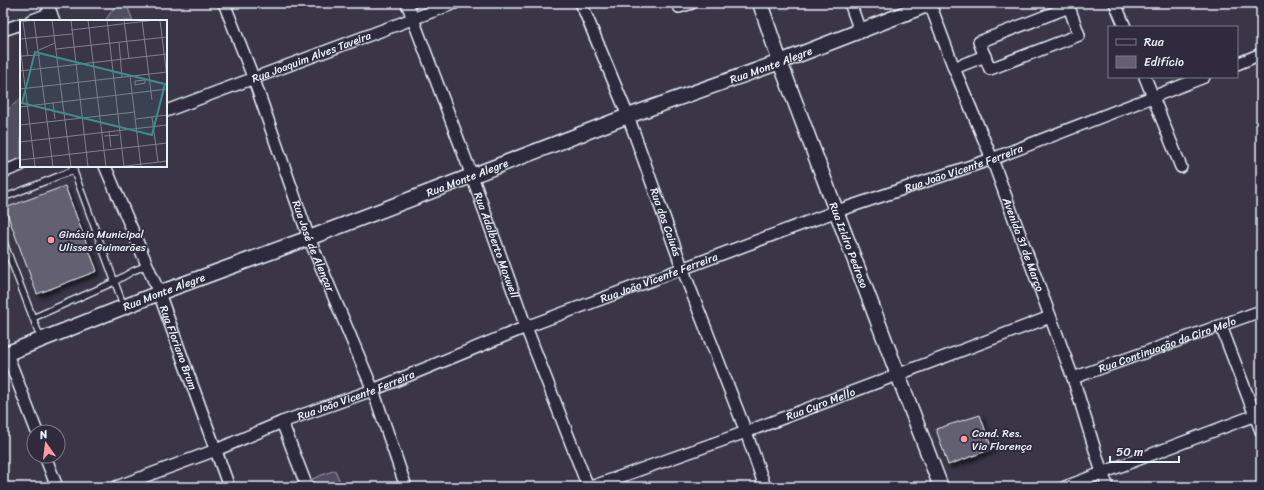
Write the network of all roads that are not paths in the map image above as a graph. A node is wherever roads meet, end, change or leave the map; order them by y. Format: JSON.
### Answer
{"nodes":[{"id":1,"x":224,"y":3,"type":"edge"},
{"id":2,"x":407,"y":3,"type":"edge"},
{"id":3,"x":455,"y":3,"type":"edge"},
{"id":4,"x":581,"y":3,"type":"edge"},
{"id":5,"x":692,"y":3,"type":"edge"},
{"id":6,"x":760,"y":3,"type":"edge"},
{"id":7,"x":850,"y":3,"type":"edge"},
{"id":8,"x":931,"y":3,"type":"edge"},
{"id":9,"x":1115,"y":3,"type":"edge"},
{"id":10,"x":679,"y":7,"type":"dead end"},
{"id":11,"x":51,"y":12,"type":"edge"},
{"id":12,"x":413,"y":18,"type":"junction"},
{"id":13,"x":32,"y":20,"type":"edge"},
{"id":14,"x":20,"y":24,"type":"edge"},
{"id":15,"x":1125,"y":26,"type":"edge"},
{"id":16,"x":3,"y":30,"type":"edge"},
{"id":17,"x":860,"y":31,"type":"junction"},
{"id":18,"x":1261,"y":54,"type":"edge"},
{"id":19,"x":985,"y":56,"type":"junction"},
{"id":20,"x":780,"y":62,"type":"junction"},
{"id":21,"x":1238,"y":64,"type":"edge"},
{"id":22,"x":954,"y":68,"type":"junction"},
{"id":23,"x":253,"y":78,"type":"junction"},
{"id":24,"x":1145,"y":78,"type":"edge"},
{"id":25,"x":1201,"y":78,"type":"edge"},
{"id":26,"x":1153,"y":97,"type":"junction"},
{"id":27,"x":167,"y":110,"type":"edge"},
{"id":28,"x":628,"y":116,"type":"junction"},
{"id":29,"x":992,"y":159,"type":"junction"},
{"id":30,"x":20,"y":165,"type":"edge"},
{"id":31,"x":105,"y":167,"type":"edge"},
{"id":32,"x":73,"y":168,"type":"edge"},
{"id":33,"x":1181,"y":168,"type":"dead end"},
{"id":34,"x":3,"y":172,"type":"edge"},
{"id":35,"x":472,"y":176,"type":"junction"},
{"id":36,"x":3,"y":198,"type":"edge"},
{"id":37,"x":837,"y":211,"type":"junction"},
{"id":38,"x":309,"y":238,"type":"junction"},
{"id":39,"x":3,"y":240,"type":"edge"},
{"id":40,"x":147,"y":265,"type":"junction"},
{"id":41,"x":683,"y":270,"type":"junction"},
{"id":42,"x":114,"y":282,"type":"junction"},
{"id":43,"x":159,"y":293,"type":"junction"},
{"id":44,"x":124,"y":307,"type":"junction"},
{"id":45,"x":1261,"y":311,"type":"edge"},
{"id":46,"x":1050,"y":317,"type":"junction"},
{"id":47,"x":33,"y":318,"type":"junction"},
{"id":48,"x":1221,"y":326,"type":"junction"},
{"id":49,"x":526,"y":327,"type":"junction"},
{"id":50,"x":41,"y":340,"type":"junction"},
{"id":51,"x":4,"y":351,"type":"edge"},
{"id":52,"x":898,"y":375,"type":"junction"},
{"id":53,"x":1073,"y":378,"type":"junction"},
{"id":54,"x":373,"y":390,"type":"junction"},
{"id":55,"x":1258,"y":414,"type":"edge"},
{"id":56,"x":282,"y":422,"type":"junction"},
{"id":57,"x":33,"y":424,"type":"edge"},
{"id":58,"x":1261,"y":431,"type":"edge"},
{"id":59,"x":746,"y":432,"type":"junction"},
{"id":60,"x":216,"y":450,"type":"junction"},
{"id":61,"x":49,"y":464,"type":"edge"},
{"id":62,"x":1102,"y":473,"type":"junction"},
{"id":63,"x":57,"y":487,"type":"edge"},
{"id":64,"x":116,"y":487,"type":"edge"},
{"id":65,"x":229,"y":487,"type":"edge"},
{"id":66,"x":307,"y":487,"type":"edge"},
{"id":67,"x":406,"y":487,"type":"edge"},
{"id":68,"x":589,"y":487,"type":"edge"},
{"id":69,"x":765,"y":487,"type":"edge"},
{"id":70,"x":941,"y":487,"type":"edge"},
{"id":71,"x":1065,"y":487,"type":"edge"},
{"id":72,"x":1108,"y":487,"type":"edge"}],
"edges":[{"from":1,"to":23,"type":"street","name":"Rua José de Alençar"},
{"from":2,"to":12,"type":"street","name":"Rua Adalberto Maxwell"},
{"from":3,"to":12,"type":"street","name":"Rua Joaquim Alves Taveira"},
{"from":4,"to":28,"type":"street","name":"Rua dos Caiuás"},
{"from":5,"to":10,"type":"street"},
{"from":6,"to":20,"type":"street","name":"Rua Izidro Pedroso"},
{"from":7,"to":17,"type":"street"},
{"from":8,"to":17,"type":"street","name":"Rua Monte Alegre"},
{"from":8,"to":22,"type":"street","name":"Avenida 31 de Março"},
{"from":9,"to":15,"type":"street"},
{"from":11,"to":13,"type":"street"},
{"from":12,"to":23,"type":"street","name":"Rua Joaquim Alves Taveira"},
{"from":12,"to":35,"type":"street","name":"Rua Adalberto Maxwell"},
{"from":14,"to":16,"type":"street"},
{"from":17,"to":20,"type":"street","name":"Rua Monte Alegre"},
{"from":18,"to":21,"type":"street"},
{"from":19,"to":19,"type":"street"},
{"from":19,"to":22,"type":"street"},
{"from":20,"to":28,"type":"street","name":"Rua Monte Alegre"},
{"from":20,"to":37,"type":"street","name":"Rua Izidro Pedroso"},
{"from":22,"to":29,"type":"street","name":"Avenida 31 de Março"},
{"from":23,"to":27,"type":"street","name":"Rua Joaquim Alves Taveira"},
{"from":23,"to":38,"type":"street","name":"Rua José de Alençar"},
{"from":24,"to":26,"type":"street"},
{"from":25,"to":26,"type":"street","name":"Rua João Vicente Ferreira"},
{"from":26,"to":29,"type":"street","name":"Rua João Vicente Ferreira"},
{"from":26,"to":33,"type":"street"},
{"from":28,"to":35,"type":"street","name":"Rua Monte Alegre"},
{"from":28,"to":41,"type":"street","name":"Rua dos Caiuás"},
{"from":29,"to":37,"type":"street","name":"Rua João Vicente Ferreira"},
{"from":29,"to":46,"type":"street","name":"Avenida 31 de Março"},
{"from":30,"to":34,"type":"street"},
{"from":31,"to":40,"type":"street","name":"Rua Floriano Brum"},
{"from":32,"to":36,"type":"lane"},
{"from":32,"to":42,"type":"lane"},
{"from":35,"to":38,"type":"street","name":"Rua Monte Alegre"},
{"from":35,"to":49,"type":"street","name":"Rua Adalberto Maxwell"},
{"from":37,"to":41,"type":"street","name":"Rua João Vicente Ferreira"},
{"from":37,"to":52,"type":"street","name":"Rua Izidro Pedroso"},
{"from":38,"to":43,"type":"street","name":"Rua Monte Alegre"},
{"from":38,"to":54,"type":"street","name":"Rua José de Alençar"},
{"from":39,"to":47,"type":"lane"},
{"from":40,"to":42,"type":"lane"},
{"from":40,"to":43,"type":"street","name":"Rua Floriano Brum"},
{"from":41,"to":49,"type":"street","name":"Rua João Vicente Ferreira"},
{"from":41,"to":59,"type":"street","name":"Rua dos Caiuás"},
{"from":42,"to":44,"type":"lane"},
{"from":42,"to":47,"type":"lane"},
{"from":43,"to":44,"type":"street","name":"Rua Monte Alegre"},
{"from":43,"to":60,"type":"street","name":"Rua Floriano Brum"},
{"from":44,"to":50,"type":"street","name":"Rua Monte Alegre"},
{"from":45,"to":48,"type":"street","name":"Rua Continuação da Ciro Melo"},
{"from":46,"to":52,"type":"street","name":"Rua Cyro Mello"},
{"from":46,"to":53,"type":"street","name":"Avenida 31 de Março"},
{"from":47,"to":50,"type":"lane"},
{"from":48,"to":53,"type":"street","name":"Rua Continuação da Ciro Melo"},
{"from":48,"to":55,"type":"street"},
{"from":49,"to":54,"type":"street","name":"Rua João Vicente Ferreira"},
{"from":49,"to":68,"type":"street","name":"Rua Adalberto Maxwell"},
{"from":50,"to":51,"type":"street","name":"Rua Monte Alegre"},
{"from":51,"to":57,"type":"street"},
{"from":52,"to":59,"type":"street","name":"Rua Cyro Mello"},
{"from":52,"to":70,"type":"street","name":"Rua Izidro Pedroso"},
{"from":53,"to":62,"type":"street","name":"Avenida 31 de Março"},
{"from":54,"to":56,"type":"street","name":"Rua João Vicente Ferreira"},
{"from":54,"to":67,"type":"street","name":"Rua José de Alençar"},
{"from":55,"to":58,"type":"street"},
{"from":55,"to":62,"type":"street"},
{"from":56,"to":60,"type":"street","name":"Rua João Vicente Ferreira"},
{"from":56,"to":66,"type":"street"},
{"from":59,"to":68,"type":"street","name":"Rua Cyro Mello"},
{"from":59,"to":69,"type":"street","name":"Rua dos Caiuás"},
{"from":60,"to":64,"type":"street","name":"Rua João Vicente Ferreira"},
{"from":60,"to":65,"type":"street","name":"Rua Floriano Brum"},
{"from":61,"to":63,"type":"street"},
{"from":62,"to":71,"type":"street"},
{"from":62,"to":72,"type":"street","name":"Avenida 31 de Março"}]}
